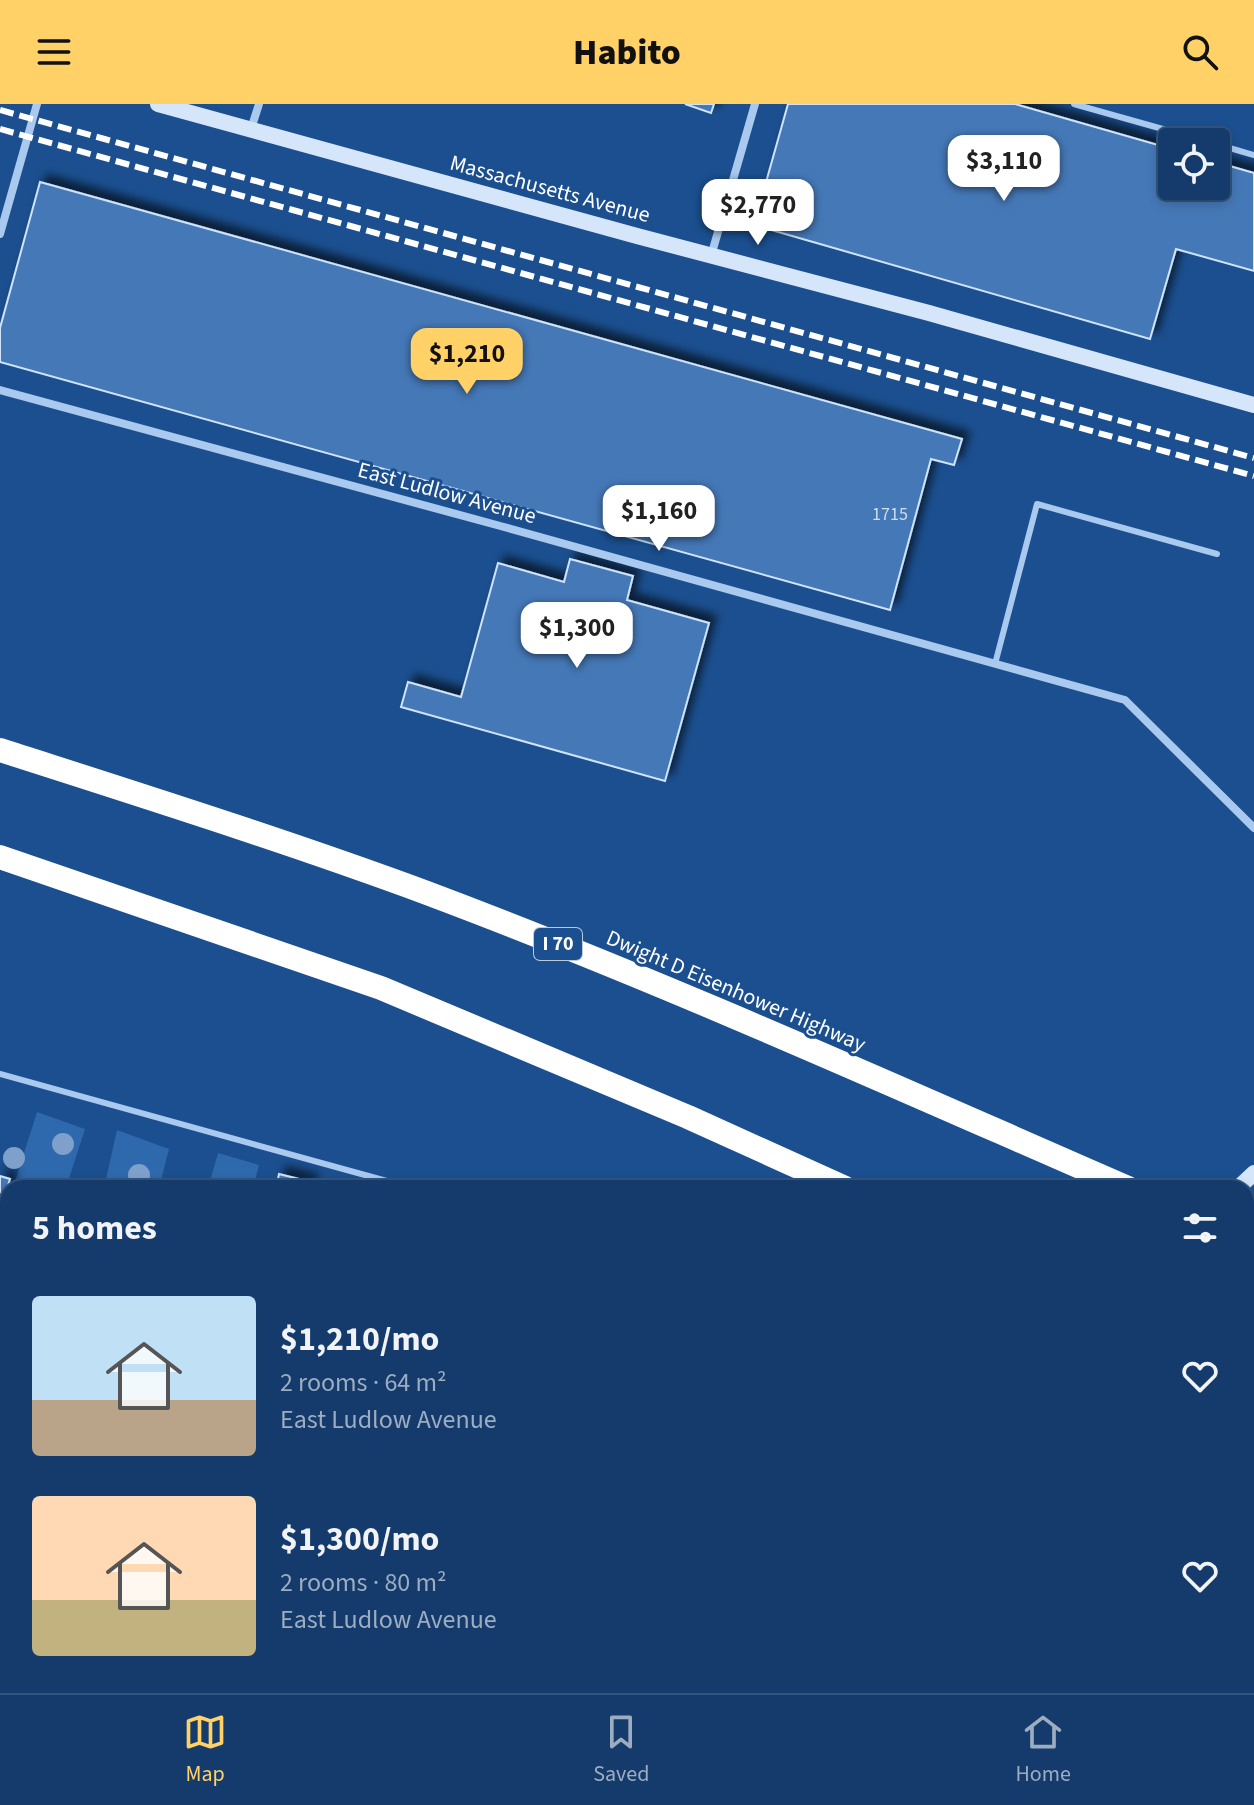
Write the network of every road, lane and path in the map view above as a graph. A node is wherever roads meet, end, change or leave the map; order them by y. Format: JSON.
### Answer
{"nodes":[{"id":1,"x":37,"y":104,"type":"edge"},
{"id":2,"x":158,"y":104,"type":"edge"},
{"id":3,"x":259,"y":104,"type":"edge"},
{"id":4,"x":755,"y":104,"type":"edge"},
{"id":5,"x":1074,"y":104,"type":"edge"},
{"id":6,"x":1159,"y":128,"type":"edge"},
{"id":7,"x":251,"y":129,"type":"junction"},
{"id":8,"x":1230,"y":148,"type":"edge"},
{"id":9,"x":1254,"y":155,"type":"edge"},
{"id":10,"x":0,"y":234,"type":"edge"},
{"id":11,"x":711,"y":256,"type":"junction"},
{"id":12,"x":0,"y":390,"type":"edge"},
{"id":13,"x":1254,"y":405,"type":"edge"},
{"id":14,"x":1217,"y":554,"type":"dead end"},
{"id":15,"x":995,"y":664,"type":"junction"},
{"id":16,"x":0,"y":750,"type":"edge"},
{"id":17,"x":1254,"y":828,"type":"edge"},
{"id":18,"x":0,"y":857,"type":"edge"},
{"id":19,"x":0,"y":1074,"type":"edge"},
{"id":20,"x":383,"y":1180,"type":"edge"},
{"id":21,"x":827,"y":1180,"type":"edge"},
{"id":22,"x":1110,"y":1180,"type":"edge"}],
"edges":[{"from":1,"to":10,"type":"street"},
{"from":2,"to":7,"type":"street","name":"Massachusetts Avenue"},
{"from":3,"to":7,"type":"street"},
{"from":4,"to":11,"type":"street"},
{"from":5,"to":6,"type":"lane"},
{"from":7,"to":11,"type":"street","name":"Massachusetts Avenue"},
{"from":8,"to":9,"type":"lane"},
{"from":11,"to":13,"type":"street","name":"Massachusetts Avenue"},
{"from":12,"to":15,"type":"street","name":"East Ludlow Avenue"},
{"from":14,"to":15,"type":"lane"},
{"from":15,"to":17,"type":"street","name":"East Ludlow Avenue"},
{"from":16,"to":22,"type":"highway","name":"Dwight D Eisenhower Highway","number":"I 70"},
{"from":18,"to":21,"type":"highway"},
{"from":19,"to":20,"type":"lane"}]}
